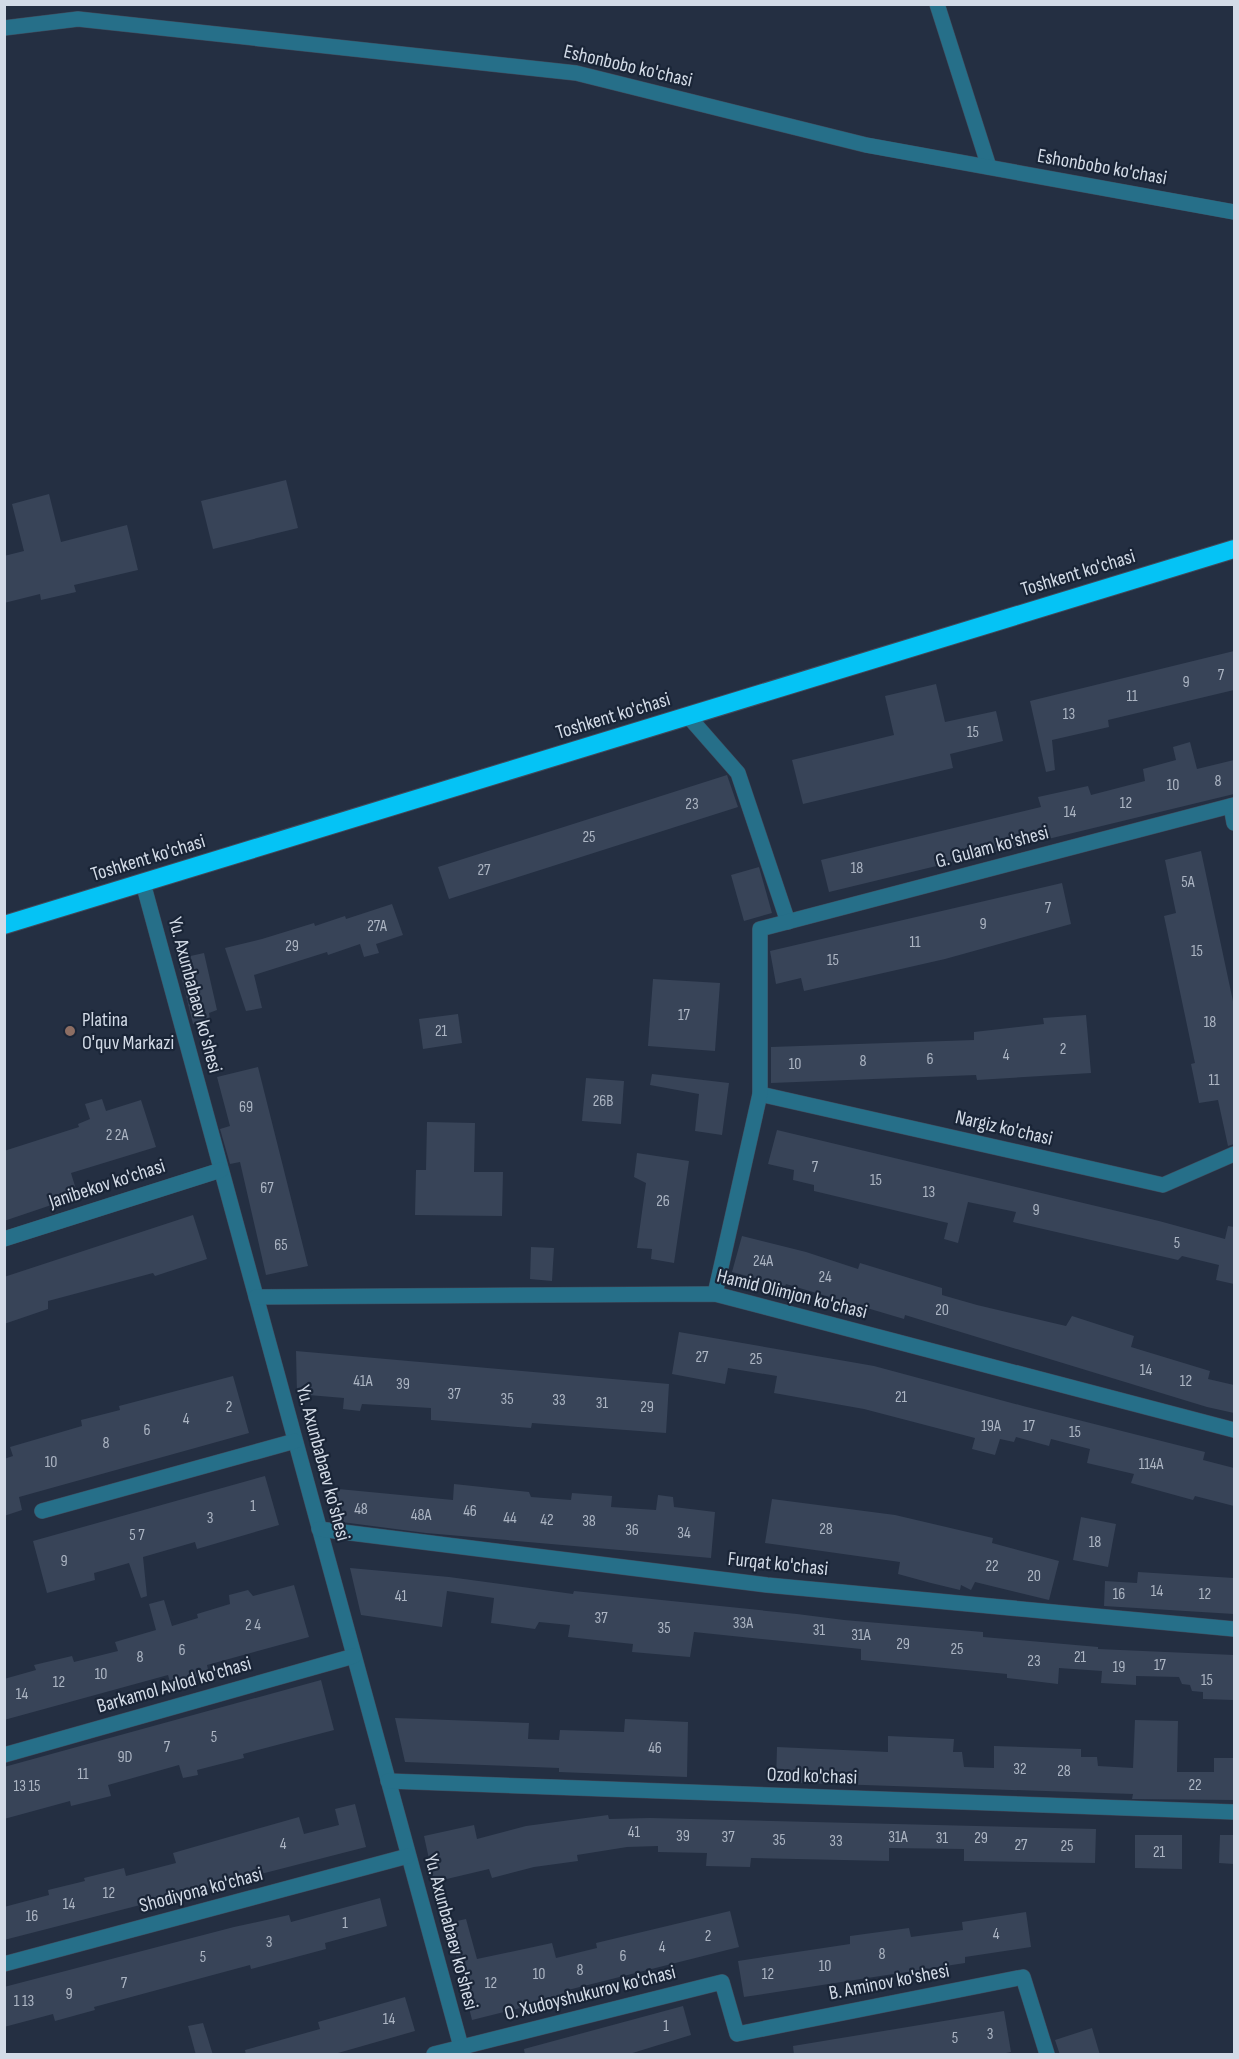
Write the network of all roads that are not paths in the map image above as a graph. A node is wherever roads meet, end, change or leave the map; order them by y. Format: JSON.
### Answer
{"nodes":[{"id":1,"x":937,"y":4,"type":"edge"},
{"id":2,"x":4,"y":28,"type":"edge"},
{"id":3,"x":988,"y":167,"type":"junction"},
{"id":4,"x":1234,"y":212,"type":"edge"},
{"id":5,"x":1234,"y":549,"type":"edge"},
{"id":6,"x":688,"y":716,"type":"junction"},
{"id":7,"x":1233,"y":806,"type":"edge"},
{"id":8,"x":1234,"y":823,"type":"edge"},
{"id":9,"x":143,"y":884,"type":"junction"},
{"id":10,"x":789,"y":922,"type":"junction"},
{"id":11,"x":4,"y":925,"type":"edge"},
{"id":12,"x":759,"y":1094,"type":"junction"},
{"id":13,"x":1234,"y":1154,"type":"edge"},
{"id":14,"x":221,"y":1170,"type":"junction"},
{"id":15,"x":4,"y":1239,"type":"edge"},
{"id":16,"x":715,"y":1294,"type":"junction"},
{"id":17,"x":256,"y":1297,"type":"junction"},
{"id":18,"x":1234,"y":1430,"type":"edge"},
{"id":19,"x":295,"y":1441,"type":"junction"},
{"id":20,"x":42,"y":1511,"type":"dead end"},
{"id":21,"x":319,"y":1529,"type":"junction"},
{"id":22,"x":1234,"y":1629,"type":"edge"},
{"id":23,"x":354,"y":1656,"type":"junction"},
{"id":24,"x":4,"y":1755,"type":"edge"},
{"id":25,"x":388,"y":1781,"type":"junction"},
{"id":26,"x":1234,"y":1812,"type":"edge"},
{"id":27,"x":408,"y":1856,"type":"junction"},
{"id":28,"x":4,"y":1964,"type":"edge"},
{"id":29,"x":722,"y":1982,"type":"joint"},
{"id":30,"x":461,"y":2051,"type":"edge"},
{"id":31,"x":434,"y":2055,"type":"edge"},
{"id":32,"x":1047,"y":2055,"type":"edge"}],
"edges":[{"from":1,"to":3,"type":"street"},
{"from":2,"to":3,"type":"street","name":"Eshonbobo ko'chasi"},
{"from":3,"to":4,"type":"street","name":"Eshonbobo ko'chasi"},
{"from":5,"to":6,"type":"highway","name":"Toshkent ko'chasi"},
{"from":6,"to":9,"type":"highway","name":"Toshkent ko'chasi"},
{"from":6,"to":10,"type":"street"},
{"from":7,"to":8,"type":"street"},
{"from":7,"to":10,"type":"street","name":"G. Gulam ko'shesi"},
{"from":9,"to":11,"type":"highway","name":"Toshkent ko'chasi"},
{"from":9,"to":14,"type":"street","name":"Yu. Axunbabaev ko'shesi"},
{"from":10,"to":12,"type":"street","name":"G. Gulam ko'shesi"},
{"from":12,"to":13,"type":"street","name":"Nargiz ko'chasi"},
{"from":12,"to":16,"type":"street"},
{"from":14,"to":15,"type":"street","name":"Janibekov ko'chasi"},
{"from":14,"to":17,"type":"street","name":"Yu. Axunbabaev ko'shesi"},
{"from":16,"to":17,"type":"street","name":"Hamid Olimjon ko'chasi"},
{"from":16,"to":18,"type":"street","name":"Hamid Olimjon ko'chasi"},
{"from":17,"to":19,"type":"street","name":"Yu. Axunbabaev ko'shesi"},
{"from":19,"to":20,"type":"street"},
{"from":19,"to":21,"type":"street","name":"Yu. Axunbabaev ko'shesi"},
{"from":21,"to":22,"type":"street","name":"Furqat ko'chasi"},
{"from":21,"to":23,"type":"street","name":"Yu. Axunbabaev ko'shesi"},
{"from":23,"to":24,"type":"street","name":"Barkamol Avlod ko'chasi"},
{"from":23,"to":25,"type":"street","name":"Yu. Axunbabaev ko'shesi"},
{"from":25,"to":26,"type":"street","name":"Ozod ko'chasi"},
{"from":25,"to":27,"type":"street","name":"Yu. Axunbabaev ko'shesi"},
{"from":27,"to":28,"type":"street","name":"Shodiyona ko'chasi"},
{"from":27,"to":30,"type":"street","name":"Yu. Axunbabaev ko'shesi"},
{"from":29,"to":30,"type":"street","name":"O. Xudoyshukurov ko'chasi"},
{"from":29,"to":32,"type":"street","name":"B. Aminov ko'shesi"},
{"from":30,"to":31,"type":"street","name":"O. Xudoyshukurov ko'chasi"}]}
